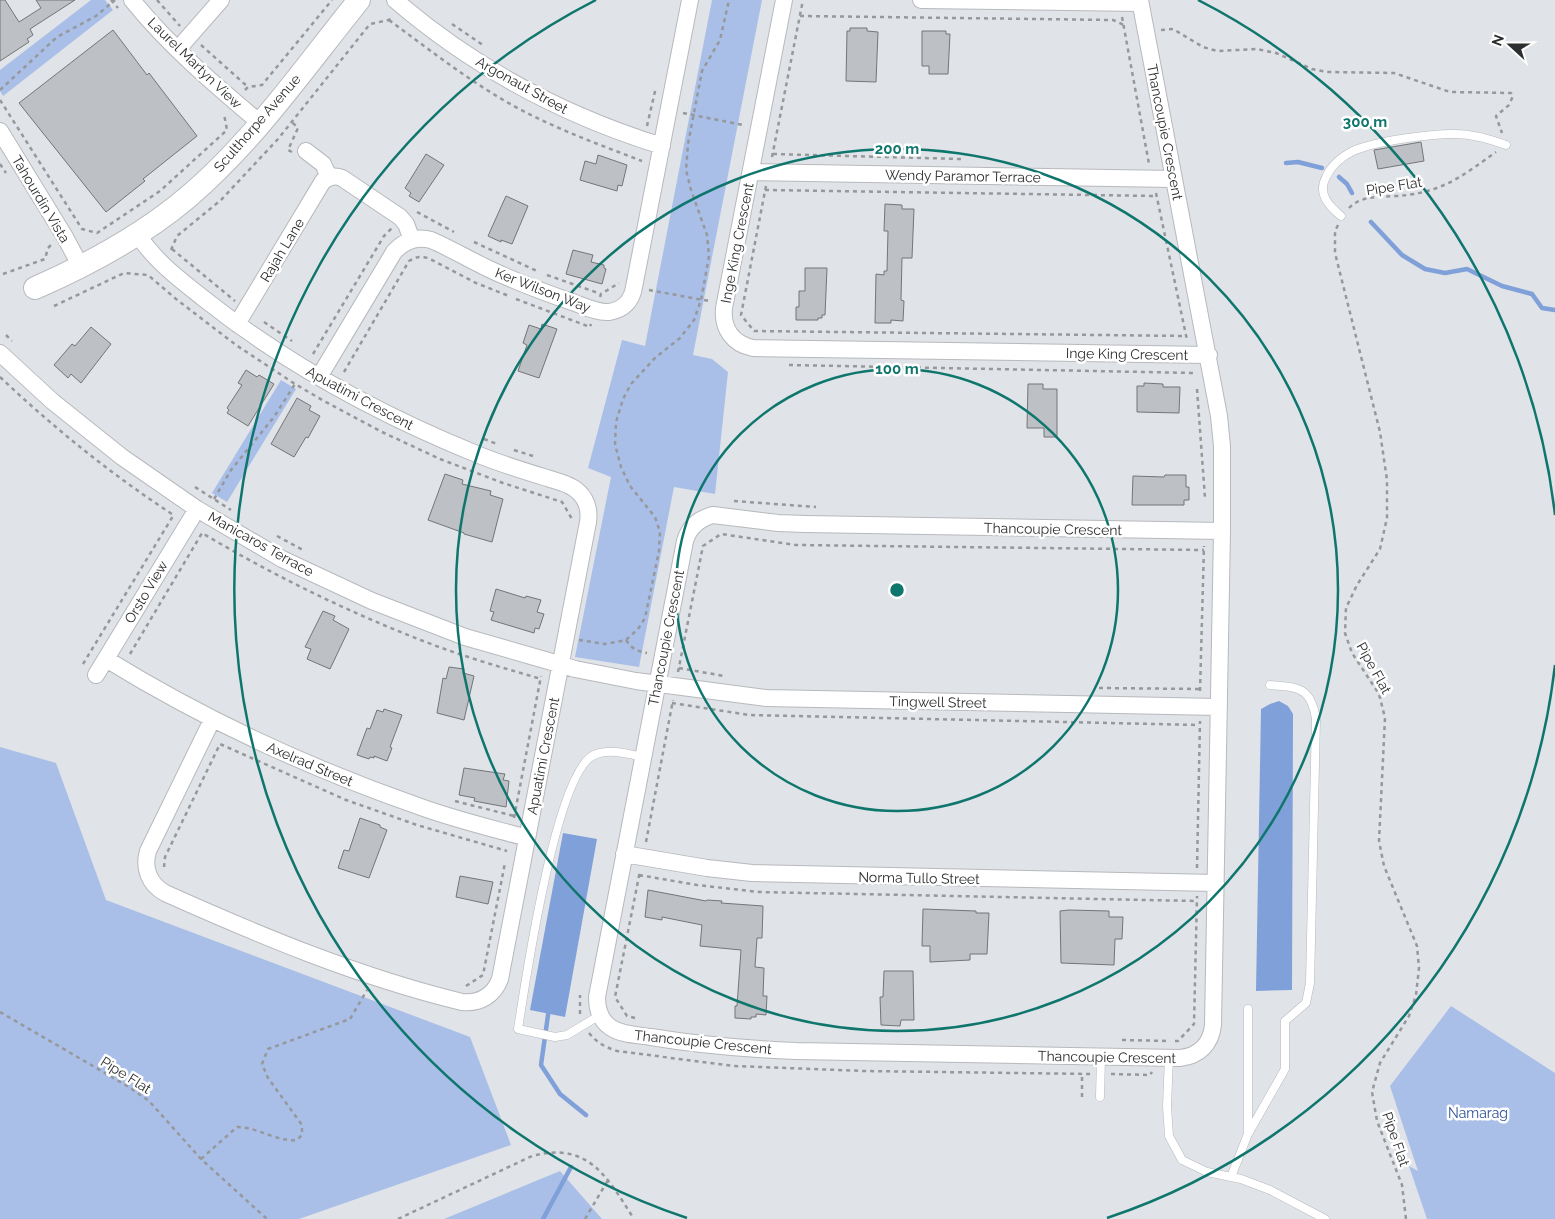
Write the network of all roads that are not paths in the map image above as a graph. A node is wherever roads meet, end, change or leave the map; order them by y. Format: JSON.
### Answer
{"nodes":[{"id":1,"x":132,"y":0,"type":"edge"},
{"id":2,"x":221,"y":0,"type":"edge"},
{"id":3,"x":359,"y":0,"type":"edge"},
{"id":4,"x":395,"y":0,"type":"edge"},
{"id":5,"x":690,"y":0,"type":"edge"},
{"id":6,"x":784,"y":0,"type":"edge"},
{"id":7,"x":921,"y":0,"type":"edge"},
{"id":8,"x":1140,"y":2,"type":"edge"},
{"id":9,"x":178,"y":49,"type":"junction"},
{"id":10,"x":260,"y":123,"type":"junction"},
{"id":11,"x":0,"y":131,"type":"edge"},
{"id":12,"x":1506,"y":145,"type":"road end"},
{"id":13,"x":662,"y":146,"type":"junction"},
{"id":14,"x":302,"y":149,"type":"road end"},
{"id":15,"x":751,"y":172,"type":"junction"},
{"id":16,"x":329,"y":177,"type":"junction"},
{"id":17,"x":1174,"y":179,"type":"junction"},
{"id":18,"x":1341,"y":216,"type":"road end"},
{"id":19,"x":138,"y":235,"type":"junction"},
{"id":20,"x":412,"y":240,"type":"junction"},
{"id":21,"x":81,"y":267,"type":"junction"},
{"id":22,"x":35,"y":288,"type":"dead end"},
{"id":23,"x":237,"y":324,"type":"junction"},
{"id":24,"x":0,"y":353,"type":"edge"},
{"id":25,"x":1209,"y":356,"type":"junction"},
{"id":26,"x":319,"y":377,"type":"junction"},
{"id":27,"x":196,"y":508,"type":"junction"},
{"id":28,"x":1213,"y":531,"type":"junction"},
{"id":29,"x":106,"y":659,"type":"junction"},
{"id":30,"x":561,"y":665,"type":"junction"},
{"id":31,"x":96,"y":676,"type":"dead end"},
{"id":32,"x":658,"y":683,"type":"junction"},
{"id":33,"x":1270,"y":686,"type":"dead end"},
{"id":34,"x":1219,"y":707,"type":"junction"},
{"id":35,"x":212,"y":720,"type":"junction"},
{"id":36,"x":643,"y":757,"type":"junction"},
{"id":37,"x":527,"y":838,"type":"junction"},
{"id":38,"x":624,"y":854,"type":"junction"},
{"id":39,"x":1216,"y":883,"type":"junction"},
{"id":40,"x":1248,"y":1009,"type":"dead end"},
{"id":41,"x":600,"y":1015,"type":"junction"},
{"id":42,"x":1101,"y":1057,"type":"junction"},
{"id":43,"x":1169,"y":1058,"type":"junction"},
{"id":44,"x":1100,"y":1097,"type":"dead end"},
{"id":45,"x":1248,"y":1134,"type":"junction"},
{"id":46,"x":1231,"y":1177,"type":"junction"},
{"id":47,"x":1325,"y":1219,"type":"edge"}],
"edges":[{"from":1,"to":9,"type":"street","name":"Laurel Martyn View"},
{"from":2,"to":9,"type":"street"},
{"from":3,"to":10,"type":"street","name":"Sculthorpe Avenue"},
{"from":4,"to":13,"type":"street","name":"Argonaut Street"},
{"from":5,"to":13,"type":"street","name":"Ker Wilson Way"},
{"from":6,"to":15,"type":"street","name":"Inge King Crescent"},
{"from":7,"to":8,"type":"street"},
{"from":8,"to":17,"type":"street","name":"Thancoupie Crescent"},
{"from":9,"to":10,"type":"street","name":"Laurel Martyn View"},
{"from":10,"to":19,"type":"street","name":"Sculthorpe Avenue"},
{"from":11,"to":21,"type":"street","name":"Tahourdin Vista"},
{"from":12,"to":18,"type":"lane"},
{"from":13,"to":20,"type":"street","name":"Ker Wilson Way"},
{"from":14,"to":16,"type":"street"},
{"from":15,"to":17,"type":"street","name":"Wendy Paramor Terrace"},
{"from":15,"to":25,"type":"street","name":"Inge King Crescent"},
{"from":16,"to":20,"type":"street"},
{"from":16,"to":23,"type":"street","name":"Rajah Lane"},
{"from":17,"to":25,"type":"street","name":"Thancoupie Crescent"},
{"from":19,"to":21,"type":"street","name":"Sculthorpe Avenue"},
{"from":19,"to":23,"type":"street","name":"Apuatimi Crescent"},
{"from":20,"to":26,"type":"street"},
{"from":21,"to":22,"type":"street","name":"Sculthorpe Avenue"},
{"from":23,"to":26,"type":"street","name":"Apuatimi Crescent"},
{"from":24,"to":27,"type":"street","name":"Manicaros Terrace"},
{"from":25,"to":28,"type":"street","name":"Thancoupie Crescent"},
{"from":26,"to":30,"type":"street","name":"Apuatimi Crescent"},
{"from":27,"to":29,"type":"street","name":"Orsto View"},
{"from":27,"to":30,"type":"street","name":"Manicaros Terrace"},
{"from":28,"to":32,"type":"street","name":"Thancoupie Crescent"},
{"from":28,"to":34,"type":"street","name":"Thancoupie Crescent"},
{"from":29,"to":31,"type":"street","name":"Orsto View"},
{"from":29,"to":35,"type":"street","name":"Axelrad Street"},
{"from":30,"to":32,"type":"street","name":"Manicaros Terrace"},
{"from":30,"to":37,"type":"street","name":"Apuatimi Crescent"},
{"from":32,"to":34,"type":"street","name":"Tingwell Street"},
{"from":32,"to":36,"type":"street","name":"Thancoupie Crescent"},
{"from":33,"to":45,"type":"lane"},
{"from":34,"to":39,"type":"street","name":"Thancoupie Crescent"},
{"from":35,"to":37,"type":"street","name":"Axelrad Street"},
{"from":35,"to":37,"type":"street","name":"Apuatimi Crescent"},
{"from":36,"to":38,"type":"street","name":"Thancoupie Crescent"},
{"from":36,"to":41,"type":"lane"},
{"from":38,"to":39,"type":"street","name":"Norma Tullo Street"},
{"from":38,"to":41,"type":"street","name":"Thancoupie Crescent"},
{"from":39,"to":43,"type":"street","name":"Thancoupie Crescent"},
{"from":40,"to":45,"type":"lane"},
{"from":41,"to":42,"type":"street","name":"Thancoupie Crescent"},
{"from":42,"to":43,"type":"street","name":"Thancoupie Crescent"},
{"from":42,"to":44,"type":"lane"},
{"from":43,"to":46,"type":"lane"},
{"from":45,"to":46,"type":"lane"},
{"from":46,"to":47,"type":"lane"}]}
